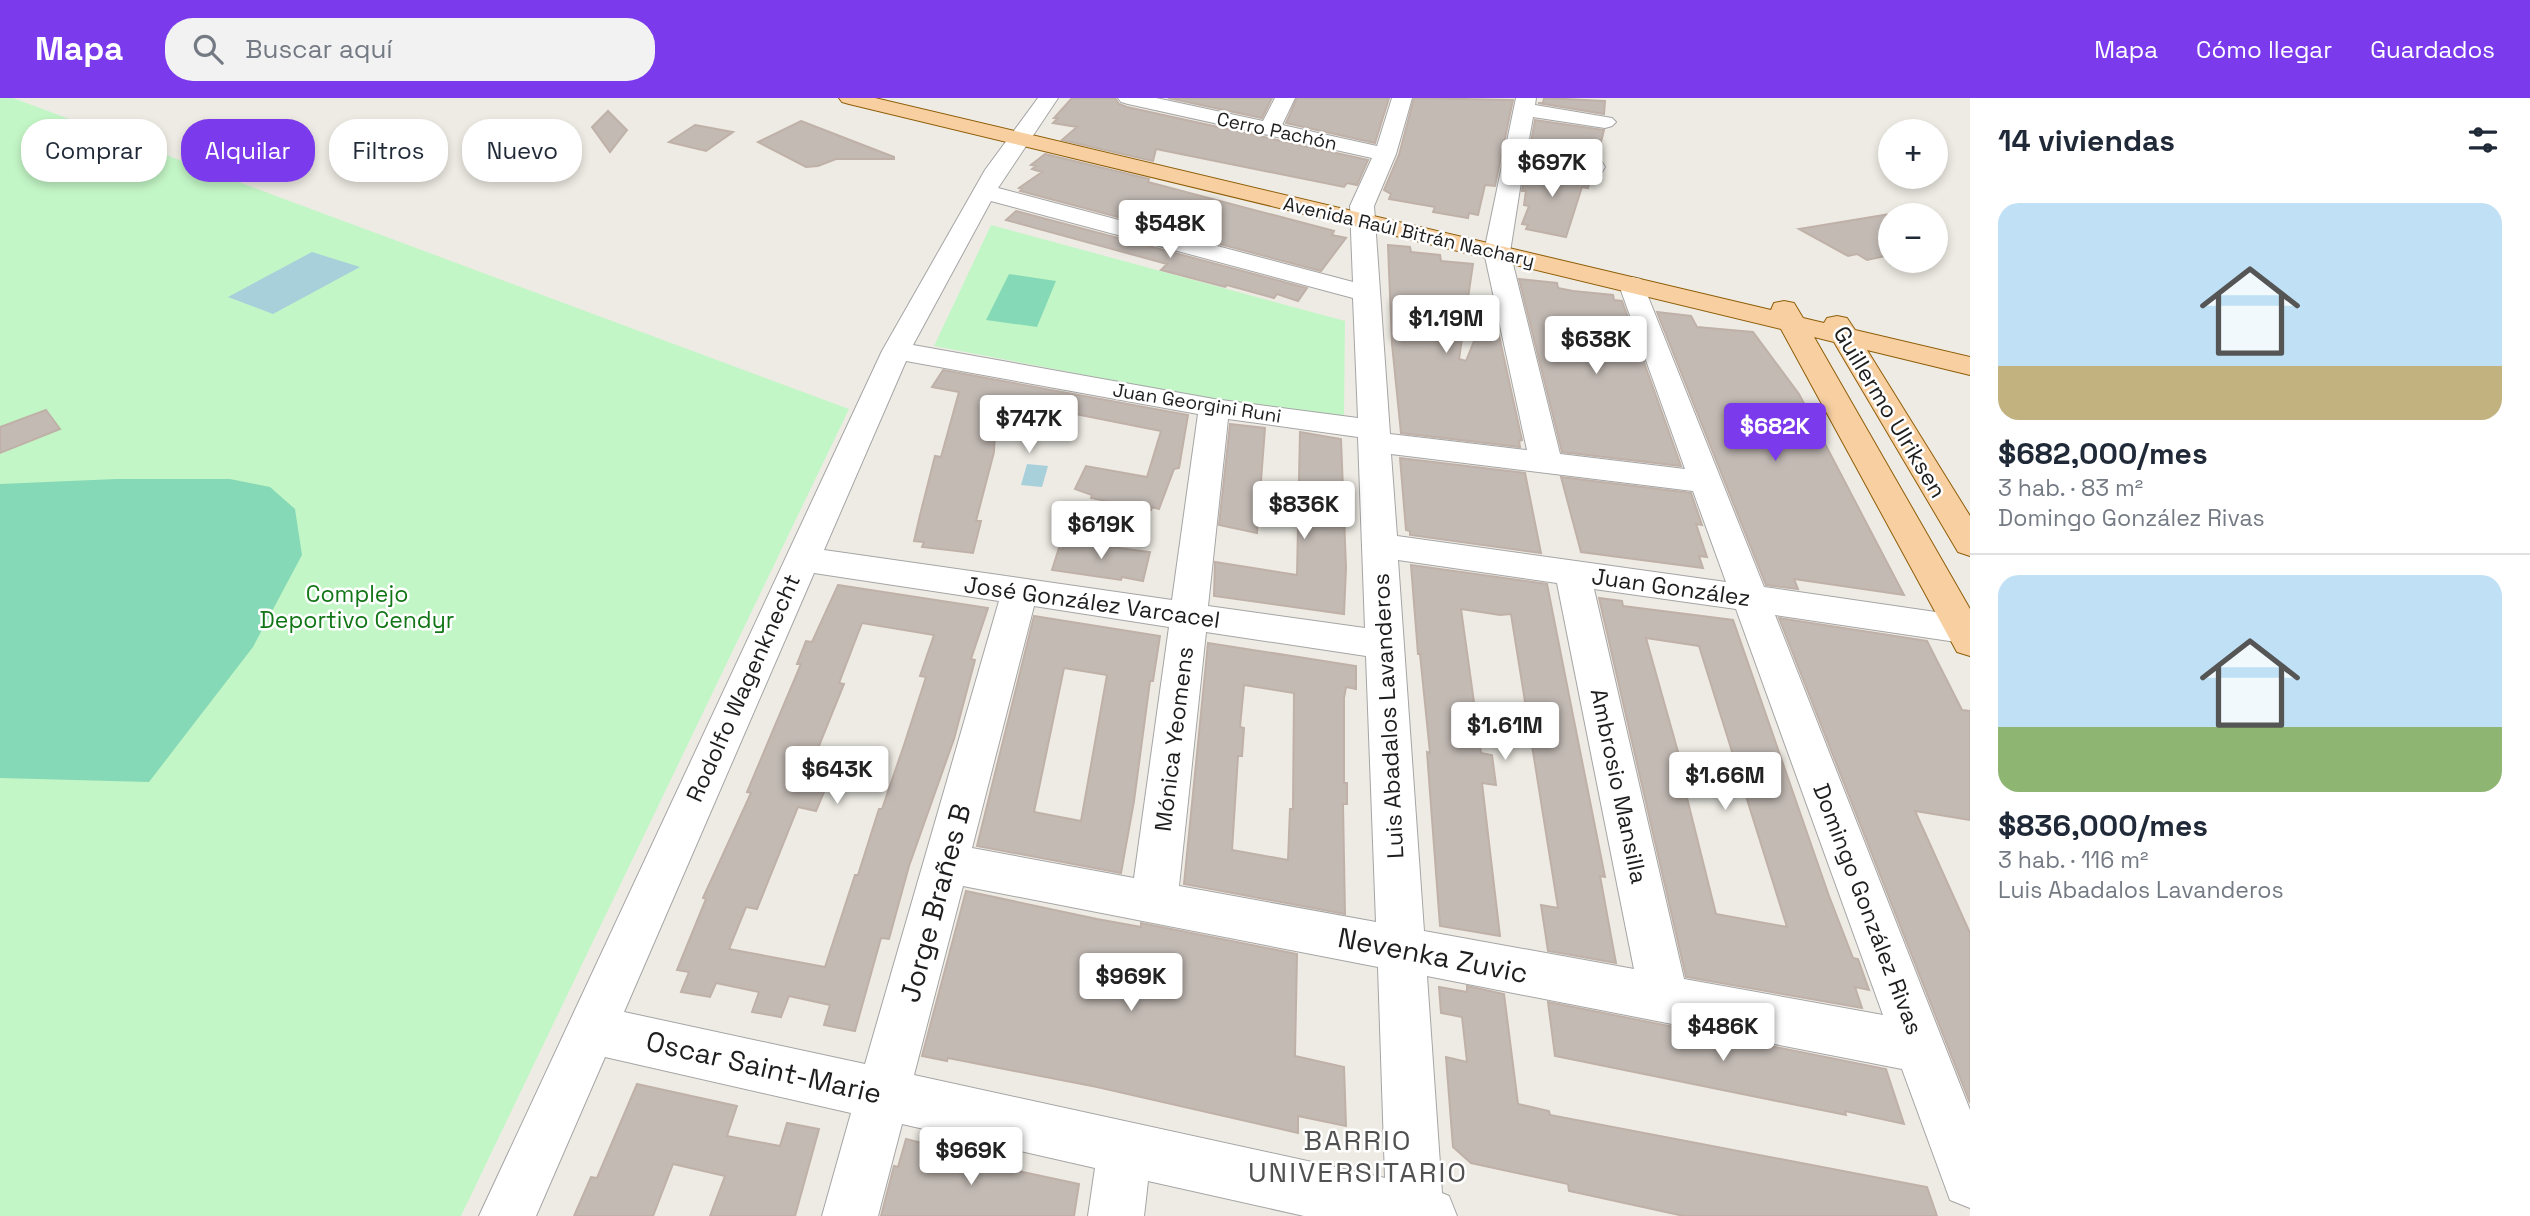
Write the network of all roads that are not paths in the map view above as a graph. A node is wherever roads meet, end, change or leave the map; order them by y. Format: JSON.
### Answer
{"nodes":[{"id":1,"x":849,"y":98,"type":"edge"},
{"id":2,"x":884,"y":98,"type":"edge"},
{"id":3,"x":1048,"y":98,"type":"edge"},
{"id":4,"x":1128,"y":98,"type":"edge"},
{"id":5,"x":1285,"y":98,"type":"edge"},
{"id":6,"x":1402,"y":98,"type":"edge"},
{"id":7,"x":1165,"y":102,"type":"edge"},
{"id":8,"x":1526,"y":104,"type":"edge"},
{"id":9,"x":1605,"y":122,"type":"dead end"},
{"id":10,"x":1269,"y":129,"type":"junction"},
{"id":11,"x":1002,"y":144,"type":"junction"},
{"id":12,"x":1385,"y":155,"type":"junction"},
{"id":13,"x":1516,"y":155,"type":"junction"},
{"id":14,"x":1594,"y":167,"type":"dead end"},
{"id":15,"x":1363,"y":213,"type":"junction"},
{"id":16,"x":1498,"y":245,"type":"junction"},
{"id":17,"x":1632,"y":285,"type":"junction"},
{"id":18,"x":1368,"y":294,"type":"junction"},
{"id":19,"x":1787,"y":313,"type":"junction"},
{"id":20,"x":1838,"y":326,"type":"junction"},
{"id":21,"x":1970,"y":349,"type":"edge"},
{"id":22,"x":895,"y":352,"type":"junction"},
{"id":23,"x":1970,"y":366,"type":"edge"},
{"id":24,"x":1826,"y":383,"type":"junction"},
{"id":25,"x":1876,"y":388,"type":"junction"},
{"id":26,"x":1214,"y":408,"type":"junction"},
{"id":27,"x":1374,"y":436,"type":"junction"},
{"id":28,"x":1546,"y":463,"type":"junction"},
{"id":29,"x":1707,"y":482,"type":"junction"},
{"id":30,"x":1970,"y":544,"type":"edge"},
{"id":31,"x":1378,"y":545,"type":"junction"},
{"id":32,"x":801,"y":559,"type":"junction"},
{"id":33,"x":1573,"y":573,"type":"junction"},
{"id":34,"x":1020,"y":591,"type":"junction"},
{"id":35,"x":1751,"y":598,"type":"junction"},
{"id":36,"x":1189,"y":616,"type":"junction"},
{"id":37,"x":1966,"y":636,"type":"edge"},
{"id":38,"x":1384,"y":645,"type":"junction"},
{"id":39,"x":946,"y":863,"type":"junction"},
{"id":40,"x":1154,"y":902,"type":"junction"},
{"id":41,"x":1400,"y":949,"type":"junction"},
{"id":42,"x":1664,"y":999,"type":"junction"},
{"id":43,"x":591,"y":1029,"type":"junction"},
{"id":44,"x":1920,"y":1047,"type":"junction"},
{"id":45,"x":883,"y":1094,"type":"junction"},
{"id":46,"x":1125,"y":1148,"type":"junction"},
{"id":47,"x":1970,"y":1180,"type":"edge"},
{"id":48,"x":1419,"y":1215,"type":"edge"},
{"id":49,"x":507,"y":1216,"type":"edge"},
{"id":50,"x":850,"y":1216,"type":"edge"},
{"id":51,"x":1116,"y":1216,"type":"edge"}],
"edges":[{"from":1,"to":11,"type":"main road","name":"Avenida Raúl Bitrán Nachary"},
{"from":2,"to":11,"type":"main road","name":"Avenida Raúl Bitrán Nachary"},
{"from":3,"to":11,"type":"street","name":"Rodolfo Wagenknecht"},
{"from":4,"to":7,"type":"street","name":"Cerro Pachón"},
{"from":5,"to":10,"type":"street"},
{"from":6,"to":12,"type":"street","name":"Luis Abadalos Lavanderos"},
{"from":7,"to":10,"type":"street","name":"Cerro Pachón"},
{"from":8,"to":9,"type":"street"},
{"from":8,"to":13,"type":"street"},
{"from":10,"to":12,"type":"street","name":"Cerro Pachón"},
{"from":11,"to":15,"type":"main road","name":"Avenida Raúl Bitrán Nachary"},
{"from":11,"to":18,"type":"street"},
{"from":11,"to":22,"type":"street","name":"Rodolfo Wagenknecht"},
{"from":12,"to":15,"type":"street","name":"Luis Abadalos Lavanderos"},
{"from":13,"to":14,"type":"street"},
{"from":13,"to":16,"type":"street"},
{"from":15,"to":16,"type":"main road","name":"Avenida Raúl Bitrán Nachary"},
{"from":15,"to":18,"type":"street","name":"Luis Abadalos Lavanderos"},
{"from":16,"to":17,"type":"main road","name":"Avenida Raúl Bitrán Nachary"},
{"from":16,"to":19,"type":"main road","name":"Avenida Raúl Bitrán Nachary"},
{"from":16,"to":28,"type":"street"},
{"from":17,"to":19,"type":"main road","name":"Avenida Raúl Bitrán Nachary"},
{"from":17,"to":29,"type":"street","name":"Domingo González Rivas"},
{"from":18,"to":27,"type":"street","name":"Luis Abadalos Lavanderos"},
{"from":19,"to":20,"type":"main road","name":"Avenida Raúl Bitrán Nachary"},
{"from":19,"to":24,"type":"main road","name":"Guillermo Ulriksen"},
{"from":20,"to":21,"type":"main road","name":"Avenida Raúl Bitrán Nachary"},
{"from":20,"to":23,"type":"main road","name":"Avenida Raúl Bitrán Nachary"},
{"from":20,"to":25,"type":"main road","name":"Guillermo Ulriksen"},
{"from":22,"to":26,"type":"street","name":"Juan Georgini Runi"},
{"from":22,"to":32,"type":"street","name":"Rodolfo Wagenknecht"},
{"from":24,"to":25,"type":"main road"},
{"from":24,"to":37,"type":"main road","name":"Guillermo Ulriksen"},
{"from":25,"to":30,"type":"main road","name":"Guillermo Ulriksen"},
{"from":26,"to":27,"type":"street","name":"Juan Georgini Runi"},
{"from":26,"to":36,"type":"street","name":"Mónica Yeomens"},
{"from":27,"to":28,"type":"street","name":"Juan Georgini Runi"},
{"from":27,"to":31,"type":"street","name":"Luis Abadalos Lavanderos"},
{"from":28,"to":29,"type":"street","name":"Juan Georgini Runi"},
{"from":29,"to":35,"type":"street","name":"Domingo González Rivas"},
{"from":31,"to":33,"type":"street","name":"Juan González"},
{"from":31,"to":38,"type":"street","name":"Luis Abadalos Lavanderos"},
{"from":32,"to":34,"type":"street","name":"José González Varcacel"},
{"from":32,"to":43,"type":"street","name":"Rodolfo Wagenknecht"},
{"from":33,"to":35,"type":"street","name":"Juan González"},
{"from":33,"to":42,"type":"street","name":"Ambrosio Mansilla"},
{"from":34,"to":36,"type":"street","name":"José González Varcacel"},
{"from":34,"to":39,"type":"street","name":"Jorge Brañes B"},
{"from":35,"to":37,"type":"street","name":"Juan González"},
{"from":35,"to":44,"type":"street","name":"Domingo González Rivas"},
{"from":36,"to":38,"type":"street","name":"José González Varcacel"},
{"from":36,"to":40,"type":"street","name":"Mónica Yeomens"},
{"from":38,"to":41,"type":"street","name":"Luis Abadalos Lavanderos"},
{"from":39,"to":40,"type":"street","name":"Nevenka Zuvic"},
{"from":39,"to":45,"type":"street","name":"Jorge Brañes B"},
{"from":40,"to":41,"type":"street","name":"Nevenka Zuvic"},
{"from":41,"to":42,"type":"street","name":"Nevenka Zuvic"},
{"from":41,"to":48,"type":"street","name":"Luis Abadalos Lavanderos"},
{"from":42,"to":44,"type":"street","name":"Nevenka Zuvic"},
{"from":43,"to":45,"type":"street","name":"Oscar Saint-Marie"},
{"from":43,"to":49,"type":"street","name":"Rodolfo Wagenknecht"},
{"from":44,"to":47,"type":"street","name":"Domingo González Rivas"},
{"from":45,"to":46,"type":"street","name":"Oscar Saint-Marie"},
{"from":45,"to":50,"type":"street","name":"Jorge Brañes B"},
{"from":46,"to":48,"type":"street","name":"Oscar Saint-Marie"},
{"from":46,"to":51,"type":"street"}]}
